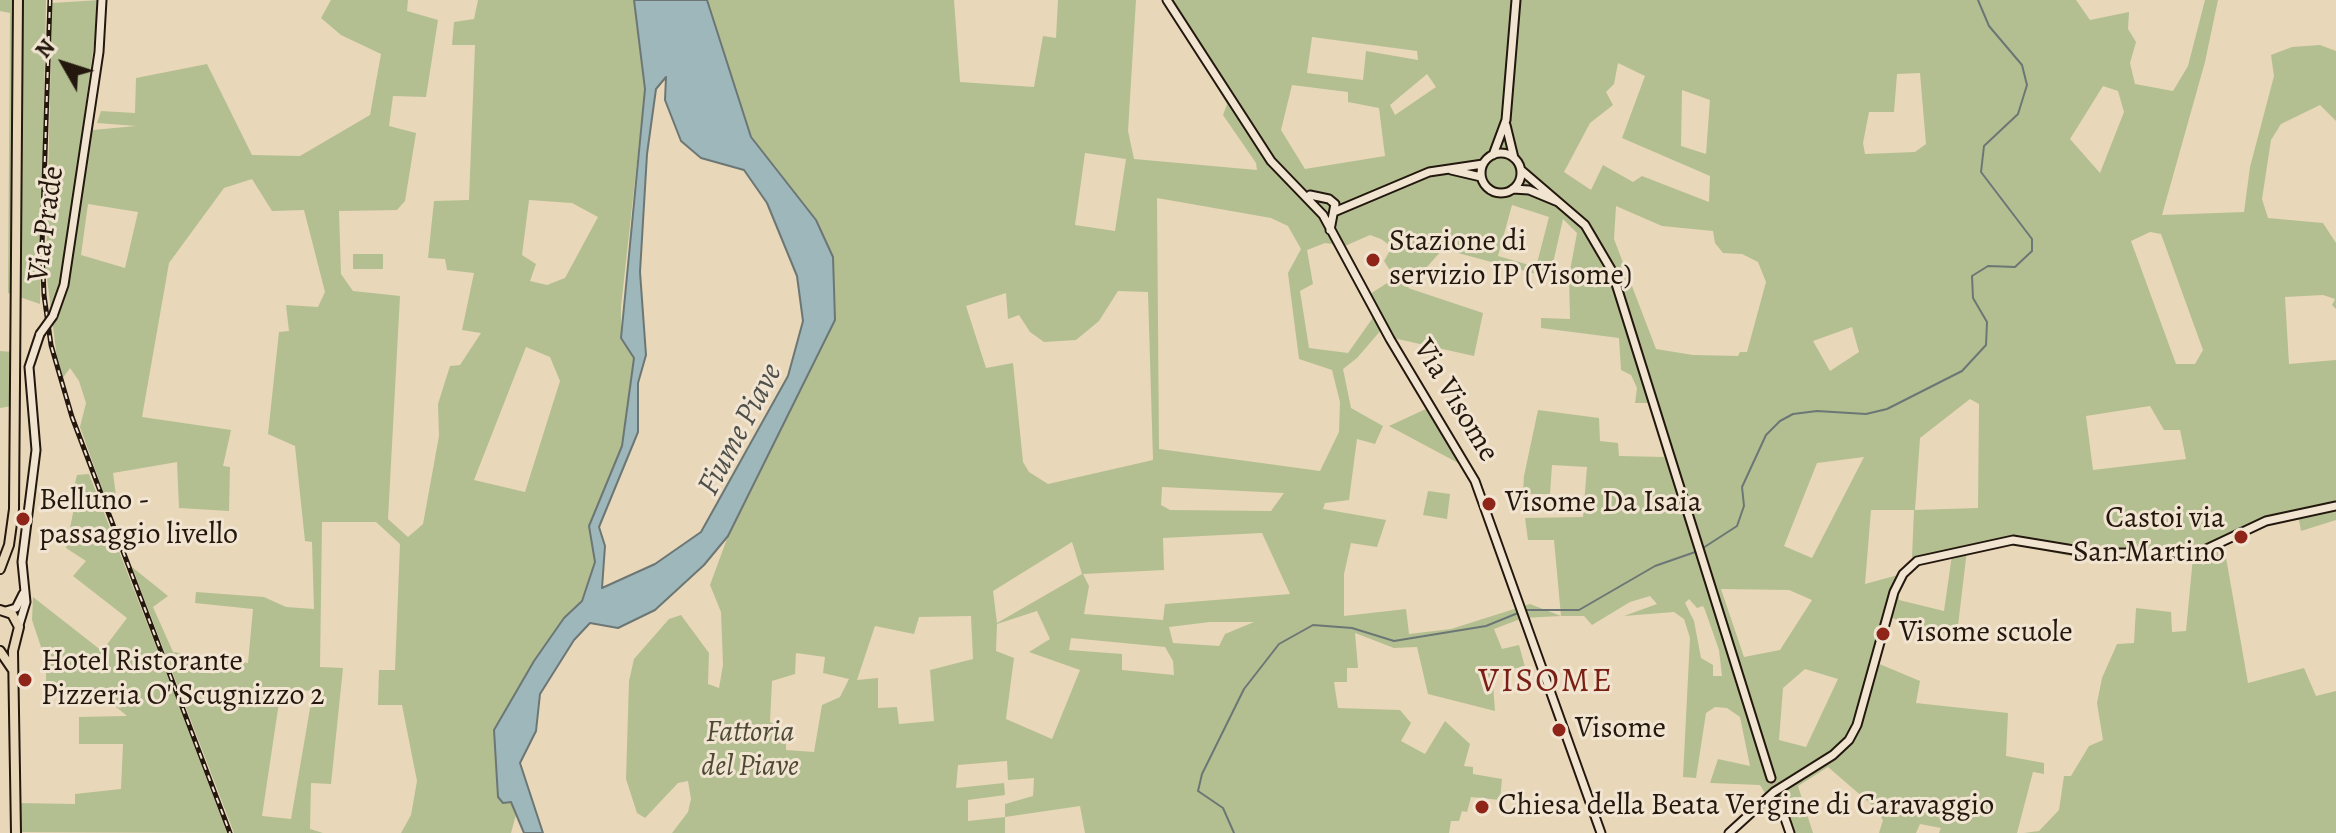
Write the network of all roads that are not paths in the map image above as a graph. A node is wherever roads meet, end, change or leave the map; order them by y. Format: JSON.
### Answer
{"nodes":[{"id":1,"x":18,"y":0,"type":"edge"},
{"id":2,"x":102,"y":0,"type":"edge"},
{"id":3,"x":1167,"y":0,"type":"edge"},
{"id":4,"x":1516,"y":0,"type":"edge"},
{"id":5,"x":1506,"y":120,"type":"junction"},
{"id":6,"x":1493,"y":155,"type":"junction"},
{"id":7,"x":1514,"y":158,"type":"junction"},
{"id":8,"x":1483,"y":164,"type":"junction"},
{"id":9,"x":1445,"y":169,"type":"junction"},
{"id":10,"x":1521,"y":170,"type":"junction"},
{"id":11,"x":1481,"y":177,"type":"junction"},
{"id":12,"x":1513,"y":189,"type":"junction"},
{"id":13,"x":1304,"y":193,"type":"junction"},
{"id":14,"x":1323,"y":199,"type":"junction"},
{"id":15,"x":1333,"y":201,"type":"junction"},
{"id":16,"x":1558,"y":201,"type":"junction"},
{"id":17,"x":1354,"y":203,"type":"junction"},
{"id":18,"x":1327,"y":212,"type":"junction"},
{"id":19,"x":2336,"y":506,"type":"edge"},
{"id":20,"x":0,"y":569,"type":"edge"},
{"id":21,"x":24,"y":592,"type":"junction"},
{"id":22,"x":2,"y":610,"type":"edge"},
{"id":23,"x":19,"y":625,"type":"junction"},
{"id":24,"x":15,"y":640,"type":"junction"},
{"id":25,"x":0,"y":649,"type":"edge"},
{"id":26,"x":13,"y":671,"type":"junction"},
{"id":27,"x":1771,"y":778,"type":"tunnel mouth"},
{"id":28,"x":1779,"y":801,"type":"tunnel mouth"},
{"id":29,"x":16,"y":833,"type":"edge"},
{"id":30,"x":1601,"y":833,"type":"edge"},
{"id":31,"x":1729,"y":833,"type":"edge"},
{"id":32,"x":1790,"y":833,"type":"edge"}],
"edges":[{"from":1,"to":20,"type":"main road"},
{"from":2,"to":21,"type":"street","name":"Via Prade","bridge":true},
{"from":3,"to":13,"type":"street"},
{"from":4,"to":5,"type":"street"},
{"from":5,"to":6,"type":"street"},
{"from":5,"to":7,"type":"street"},
{"from":6,"to":7,"type":"street"},
{"from":6,"to":8,"type":"street"},
{"from":7,"to":10,"type":"street"},
{"from":8,"to":9,"type":"street"},
{"from":8,"to":11,"type":"street"},
{"from":9,"to":11,"type":"street"},
{"from":9,"to":17,"type":"street"},
{"from":10,"to":12,"type":"street"},
{"from":10,"to":16,"type":"street"},
{"from":11,"to":12,"type":"street"},
{"from":12,"to":16,"type":"street"},
{"from":13,"to":14,"type":"street"},
{"from":13,"to":18,"type":"street"},
{"from":14,"to":15,"type":"street"},
{"from":14,"to":18,"type":"street"},
{"from":15,"to":17,"type":"street"},
{"from":15,"to":18,"type":"street","name":"Via Visome"},
{"from":16,"to":27,"type":"street"},
{"from":17,"to":18,"type":"street"},
{"from":18,"to":30,"type":"street","name":"Via Visome"},
{"from":19,"to":31,"type":"street"},
{"from":21,"to":22,"type":"street"},
{"from":21,"to":23,"type":"street","name":"Via Prade"},
{"from":22,"to":23,"type":"main road"},
{"from":23,"to":24,"type":"main road"},
{"from":24,"to":25,"type":"main road"},
{"from":24,"to":26,"type":"main road"},
{"from":25,"to":26,"type":"main road"},
{"from":26,"to":29,"type":"main road"},
{"from":28,"to":32,"type":"street"}]}
